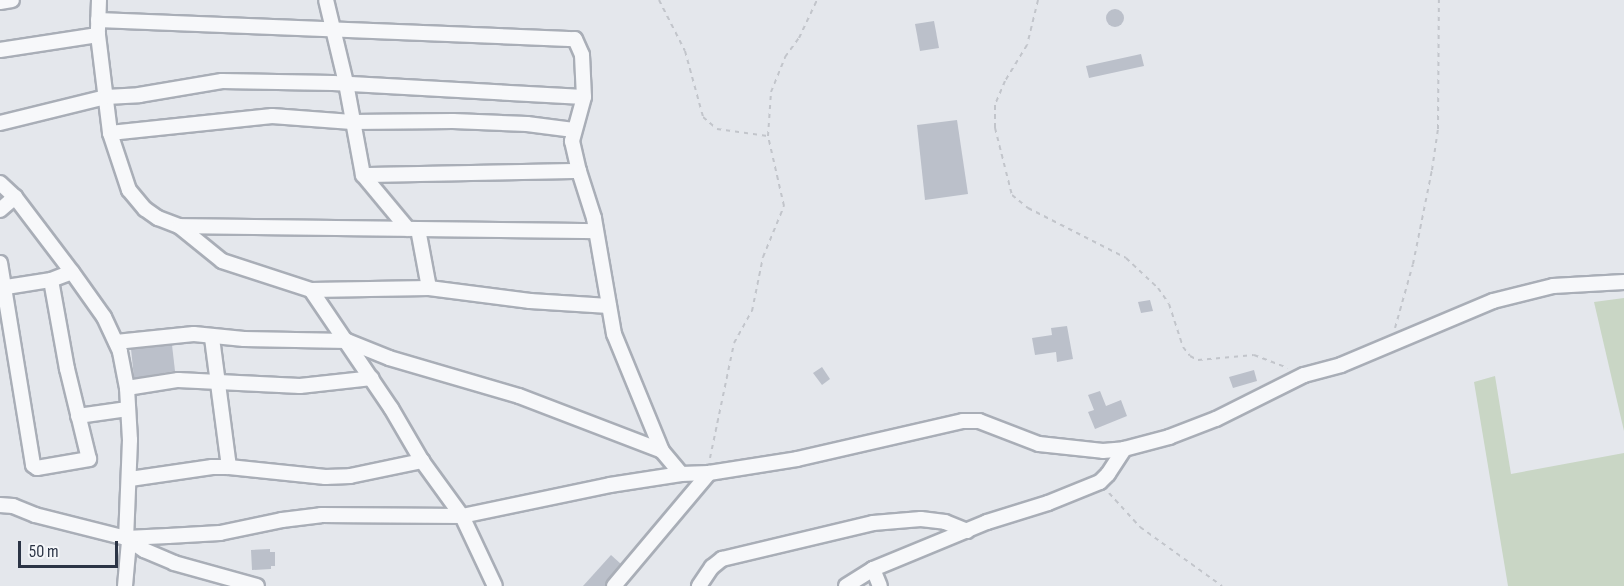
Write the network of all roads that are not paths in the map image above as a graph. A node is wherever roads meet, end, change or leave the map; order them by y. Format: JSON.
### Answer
{"nodes":[{"id":1,"x":12,"y":0,"type":"edge"},
{"id":2,"x":99,"y":0,"type":"edge"},
{"id":3,"x":326,"y":0,"type":"edge"},
{"id":4,"x":0,"y":2,"type":"edge"},
{"id":5,"x":98,"y":20,"type":"junction"},
{"id":6,"x":334,"y":29,"type":"junction"},
{"id":7,"x":98,"y":35,"type":"junction"},
{"id":8,"x":0,"y":50,"type":"edge"},
{"id":9,"x":346,"y":83,"type":"junction"},
{"id":10,"x":105,"y":97,"type":"junction"},
{"id":11,"x":584,"y":97,"type":"junction"},
{"id":12,"x":352,"y":122,"type":"junction"},
{"id":13,"x":0,"y":123,"type":"edge"},
{"id":14,"x":574,"y":130,"type":"junction"},
{"id":15,"x":110,"y":134,"type":"junction"},
{"id":16,"x":579,"y":171,"type":"junction"},
{"id":17,"x":363,"y":175,"type":"junction"},
{"id":18,"x":0,"y":183,"type":"edge"},
{"id":19,"x":15,"y":197,"type":"junction"},
{"id":20,"x":0,"y":210,"type":"edge"},
{"id":21,"x":179,"y":226,"type":"junction"},
{"id":22,"x":413,"y":229,"type":"junction"},
{"id":23,"x":596,"y":231,"type":"junction"},
{"id":24,"x":0,"y":263,"type":"edge"},
{"id":25,"x":72,"y":272,"type":"junction"},
{"id":26,"x":51,"y":280,"type":"junction"},
{"id":27,"x":1624,"y":282,"type":"edge"},
{"id":28,"x":2,"y":288,"type":"edge"},
{"id":29,"x":429,"y":288,"type":"junction"},
{"id":30,"x":312,"y":290,"type":"junction"},
{"id":31,"x":609,"y":306,"type":"junction"},
{"id":32,"x":212,"y":338,"type":"junction"},
{"id":33,"x":347,"y":341,"type":"junction"},
{"id":34,"x":116,"y":342,"type":"junction"},
{"id":35,"x":372,"y":378,"type":"junction"},
{"id":36,"x":217,"y":382,"type":"junction"},
{"id":37,"x":127,"y":388,"type":"junction"},
{"id":38,"x":128,"y":409,"type":"junction"},
{"id":39,"x":78,"y":416,"type":"junction"},
{"id":40,"x":1124,"y":449,"type":"junction"},
{"id":41,"x":662,"y":451,"type":"junction"},
{"id":42,"x":422,"y":461,"type":"junction"},
{"id":43,"x":229,"y":468,"type":"junction"},
{"id":44,"x":709,"y":473,"type":"junction"},
{"id":45,"x":681,"y":474,"type":"junction"},
{"id":46,"x":130,"y":479,"type":"junction"},
{"id":47,"x":0,"y":505,"type":"edge"},
{"id":48,"x":462,"y":516,"type":"junction"},
{"id":49,"x":967,"y":531,"type":"junction"},
{"id":50,"x":128,"y":539,"type":"junction"},
{"id":51,"x":873,"y":569,"type":"junction"},
{"id":52,"x":210,"y":581,"type":"edge"},
{"id":53,"x":125,"y":586,"type":"edge"},
{"id":54,"x":257,"y":586,"type":"edge"},
{"id":55,"x":495,"y":586,"type":"edge"},
{"id":56,"x":614,"y":586,"type":"edge"},
{"id":57,"x":699,"y":586,"type":"edge"},
{"id":58,"x":846,"y":586,"type":"edge"},
{"id":59,"x":880,"y":586,"type":"edge"}],
"edges":[{"from":1,"to":4,"type":"street"},
{"from":2,"to":5,"type":"street"},
{"from":3,"to":6,"type":"street"},
{"from":5,"to":6,"type":"street"},
{"from":5,"to":7,"type":"street"},
{"from":6,"to":9,"type":"street"},
{"from":6,"to":11,"type":"street"},
{"from":7,"to":8,"type":"street"},
{"from":7,"to":10,"type":"street"},
{"from":9,"to":10,"type":"street"},
{"from":9,"to":11,"type":"street"},
{"from":9,"to":12,"type":"street"},
{"from":10,"to":13,"type":"street"},
{"from":10,"to":15,"type":"street"},
{"from":11,"to":14,"type":"street"},
{"from":12,"to":14,"type":"street"},
{"from":12,"to":15,"type":"street"},
{"from":12,"to":17,"type":"street"},
{"from":14,"to":16,"type":"street"},
{"from":15,"to":21,"type":"street"},
{"from":16,"to":17,"type":"street"},
{"from":16,"to":23,"type":"street"},
{"from":17,"to":22,"type":"street"},
{"from":18,"to":19,"type":"street"},
{"from":19,"to":20,"type":"street"},
{"from":19,"to":25,"type":"street"},
{"from":21,"to":22,"type":"street"},
{"from":21,"to":30,"type":"street"},
{"from":22,"to":23,"type":"street"},
{"from":22,"to":29,"type":"street"},
{"from":23,"to":31,"type":"street"},
{"from":24,"to":28,"type":"street"},
{"from":25,"to":26,"type":"street"},
{"from":25,"to":34,"type":"street"},
{"from":26,"to":28,"type":"street"},
{"from":26,"to":39,"type":"street"},
{"from":27,"to":40,"type":"street"},
{"from":28,"to":39,"type":"street"},
{"from":29,"to":30,"type":"street"},
{"from":29,"to":31,"type":"street"},
{"from":30,"to":33,"type":"street"},
{"from":31,"to":41,"type":"street"},
{"from":32,"to":33,"type":"street"},
{"from":32,"to":34,"type":"street"},
{"from":32,"to":36,"type":"street"},
{"from":33,"to":35,"type":"street"},
{"from":33,"to":41,"type":"street"},
{"from":34,"to":37,"type":"street"},
{"from":35,"to":36,"type":"street"},
{"from":35,"to":42,"type":"street"},
{"from":36,"to":37,"type":"street"},
{"from":36,"to":43,"type":"street"},
{"from":37,"to":38,"type":"street"},
{"from":38,"to":39,"type":"street"},
{"from":38,"to":46,"type":"street"},
{"from":40,"to":44,"type":"street"},
{"from":40,"to":49,"type":"street"},
{"from":41,"to":45,"type":"street"},
{"from":42,"to":43,"type":"street"},
{"from":42,"to":48,"type":"street"},
{"from":43,"to":46,"type":"street"},
{"from":44,"to":45,"type":"street"},
{"from":44,"to":56,"type":"street"},
{"from":45,"to":48,"type":"street"},
{"from":46,"to":50,"type":"street"},
{"from":47,"to":50,"type":"street"},
{"from":48,"to":50,"type":"street"},
{"from":48,"to":55,"type":"street"},
{"from":49,"to":51,"type":"street"},
{"from":49,"to":57,"type":"street"},
{"from":50,"to":52,"type":"street"},
{"from":50,"to":53,"type":"street"},
{"from":51,"to":58,"type":"street"},
{"from":51,"to":59,"type":"street"},
{"from":52,"to":54,"type":"street"}]}
